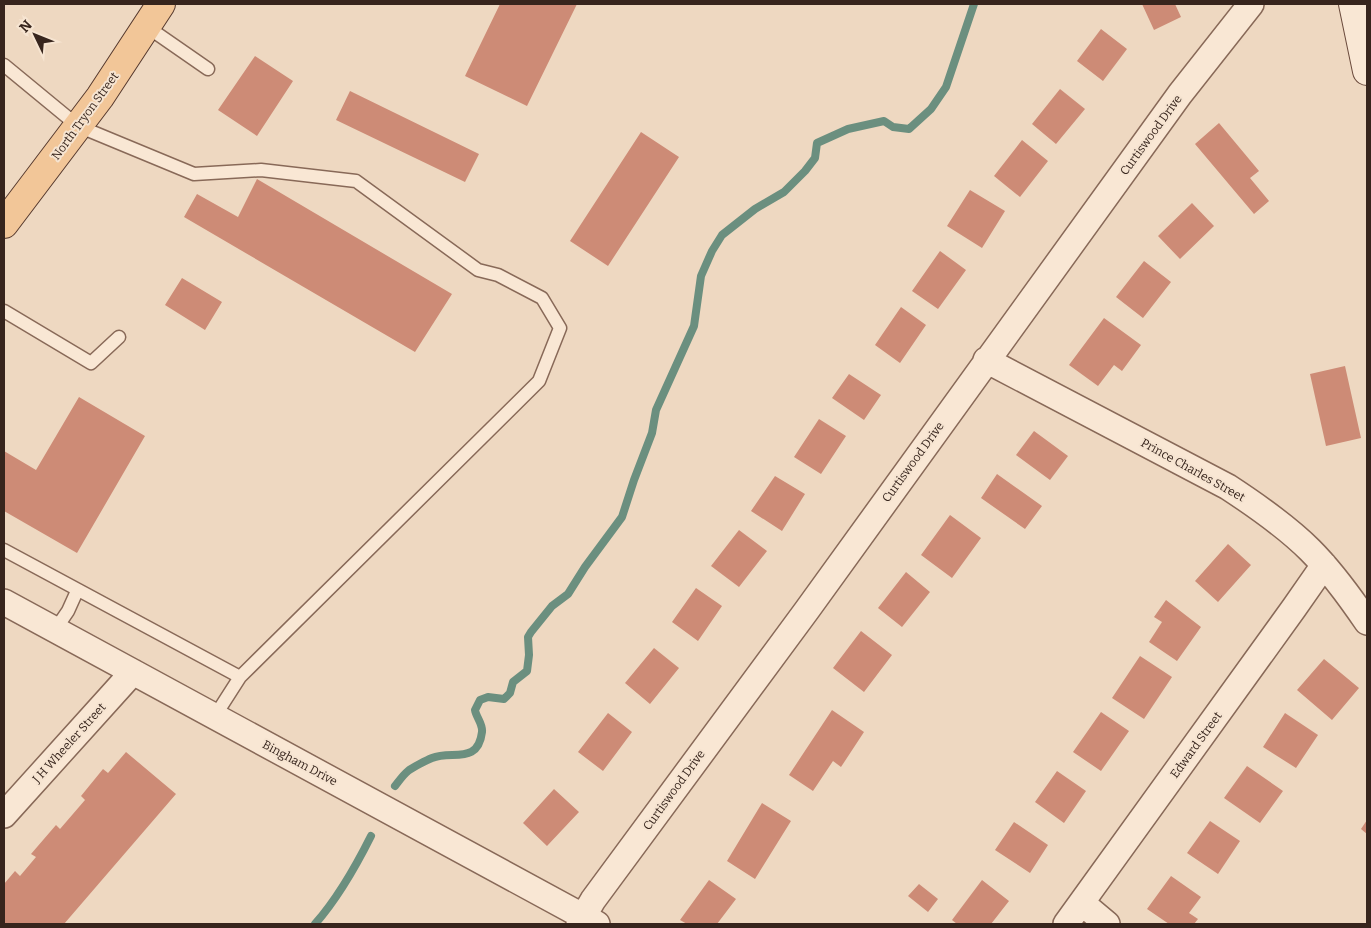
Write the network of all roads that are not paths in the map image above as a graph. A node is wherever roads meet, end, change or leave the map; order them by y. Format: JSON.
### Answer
{"nodes":[{"id":1,"x":1251,"y":4,"type":"edge"},
{"id":2,"x":1353,"y":4,"type":"edge"},
{"id":3,"x":153,"y":15,"type":"edge"},
{"id":4,"x":4,"y":66,"type":"edge"},
{"id":5,"x":208,"y":69,"type":"dead end"},
{"id":6,"x":1367,"y":71,"type":"edge"},
{"id":7,"x":78,"y":126,"type":"junction"},
{"id":8,"x":4,"y":224,"type":"edge"},
{"id":9,"x":4,"y":311,"type":"edge"},
{"id":10,"x":119,"y":336,"type":"dead end"},
{"id":11,"x":986,"y":360,"type":"junction"},
{"id":12,"x":4,"y":550,"type":"edge"},
{"id":13,"x":1324,"y":565,"type":"junction"},
{"id":14,"x":78,"y":590,"type":"junction"},
{"id":15,"x":4,"y":602,"type":"edge"},
{"id":16,"x":1367,"y":622,"type":"edge"},
{"id":17,"x":55,"y":630,"type":"junction"},
{"id":18,"x":133,"y":672,"type":"junction"},
{"id":19,"x":240,"y":677,"type":"junction"},
{"id":20,"x":215,"y":716,"type":"junction"},
{"id":21,"x":4,"y":815,"type":"edge"},
{"id":22,"x":1082,"y":903,"type":"junction"},
{"id":23,"x":586,"y":922,"type":"edge"},
{"id":24,"x":1066,"y":924,"type":"edge"},
{"id":25,"x":1107,"y":924,"type":"edge"}],
"edges":[{"from":1,"to":11,"type":"street","name":"Curtiswood Drive"},
{"from":2,"to":6,"type":"main road"},
{"from":3,"to":5,"type":"lane"},
{"from":3,"to":7,"type":"main road","name":"North Tryon Street"},
{"from":4,"to":7,"type":"lane"},
{"from":7,"to":8,"type":"main road","name":"North Tryon Street"},
{"from":7,"to":19,"type":"lane"},
{"from":9,"to":10,"type":"lane"},
{"from":11,"to":13,"type":"street","name":"Prince Charles Street"},
{"from":11,"to":23,"type":"street","name":"Curtiswood Drive"},
{"from":12,"to":14,"type":"lane"},
{"from":13,"to":16,"type":"street","name":"Prince Charles Street"},
{"from":13,"to":22,"type":"street","name":"Edward Street"},
{"from":14,"to":17,"type":"lane"},
{"from":14,"to":19,"type":"lane"},
{"from":15,"to":17,"type":"street","name":"Bingham Drive"},
{"from":17,"to":18,"type":"street","name":"Bingham Drive"},
{"from":18,"to":20,"type":"street","name":"Bingham Drive"},
{"from":18,"to":21,"type":"street","name":"J H Wheeler Street"},
{"from":19,"to":20,"type":"lane"},
{"from":20,"to":23,"type":"street","name":"Bingham Drive"},
{"from":22,"to":24,"type":"street","name":"Edward Street"},
{"from":22,"to":25,"type":"street"}]}
